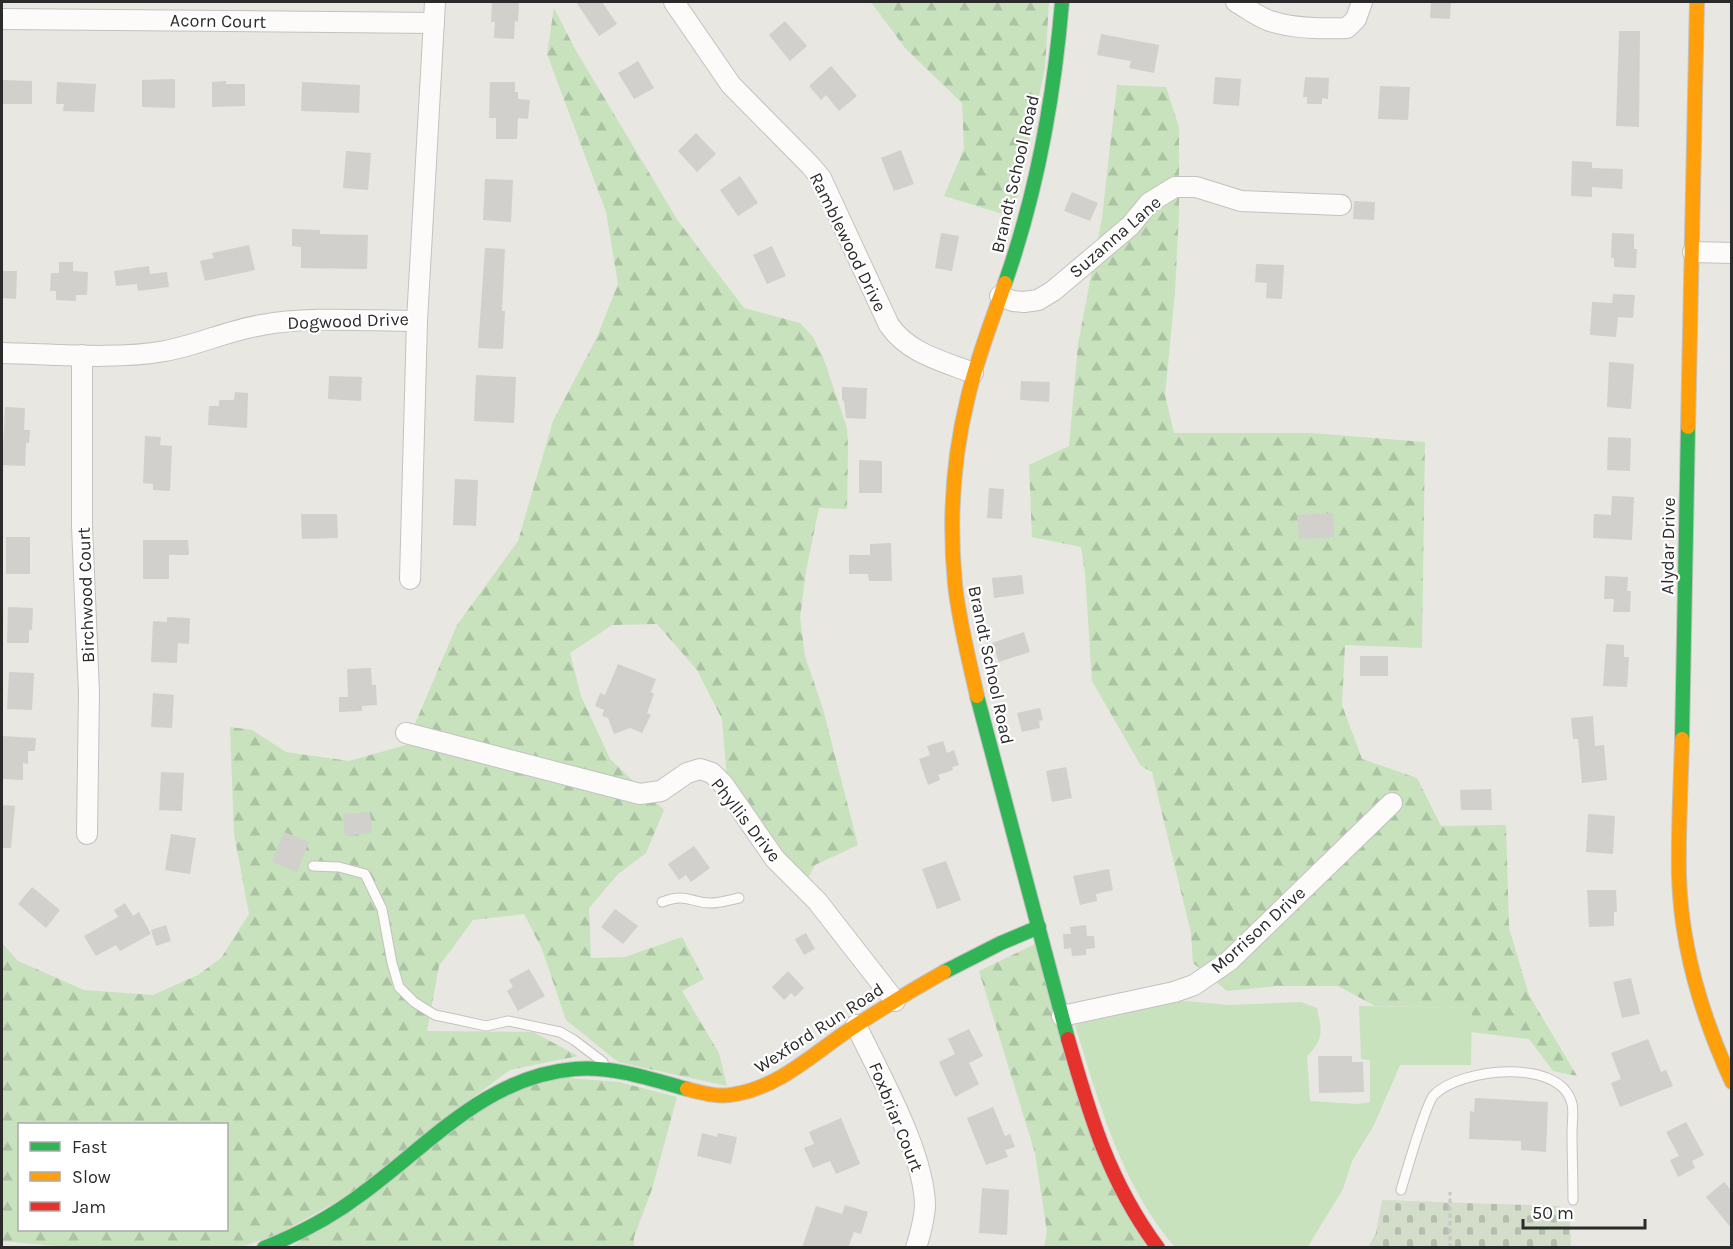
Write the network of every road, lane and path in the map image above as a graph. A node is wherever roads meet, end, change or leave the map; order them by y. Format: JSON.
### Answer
{"nodes":[{"id":1,"x":435,"y":2,"type":"edge"},
{"id":2,"x":674,"y":2,"type":"edge"},
{"id":3,"x":1062,"y":2,"type":"edge"},
{"id":4,"x":1236,"y":2,"type":"edge"},
{"id":5,"x":1362,"y":2,"type":"edge"},
{"id":6,"x":1698,"y":2,"type":"edge"},
{"id":7,"x":2,"y":19,"type":"edge"},
{"id":8,"x":434,"y":23,"type":"junction"},
{"id":9,"x":1341,"y":205,"type":"dead end"},
{"id":10,"x":1693,"y":252,"type":"junction"},
{"id":11,"x":1731,"y":253,"type":"edge"},
{"id":12,"x":1000,"y":296,"type":"junction"},
{"id":13,"x":417,"y":321,"type":"junction"},
{"id":14,"x":2,"y":353,"type":"edge"},
{"id":15,"x":82,"y":355,"type":"junction"},
{"id":16,"x":973,"y":373,"type":"junction"},
{"id":17,"x":410,"y":579,"type":"dead end"},
{"id":18,"x":406,"y":733,"type":"dead end"},
{"id":19,"x":1392,"y":804,"type":"dead end"},
{"id":20,"x":87,"y":834,"type":"dead end"},
{"id":21,"x":313,"y":866,"type":"dead end"},
{"id":22,"x":739,"y":898,"type":"dead end"},
{"id":23,"x":662,"y":902,"type":"dead end"},
{"id":24,"x":1039,"y":927,"type":"junction"},
{"id":25,"x":895,"y":1001,"type":"junction"},
{"id":26,"x":1062,"y":1016,"type":"junction"},
{"id":27,"x":856,"y":1025,"type":"junction"},
{"id":28,"x":615,"y":1071,"type":"junction"},
{"id":29,"x":1731,"y":1082,"type":"edge"},
{"id":30,"x":1401,"y":1190,"type":"dead end"},
{"id":31,"x":1450,"y":1192,"type":"dead end"},
{"id":32,"x":1573,"y":1200,"type":"dead end"},
{"id":33,"x":264,"y":1248,"type":"edge"},
{"id":34,"x":916,"y":1248,"type":"edge"},
{"id":35,"x":1158,"y":1248,"type":"edge"},
{"id":36,"x":1450,"y":1248,"type":"edge"}],
"edges":[{"from":1,"to":8,"type":"street","name":"Dogwood Drive"},
{"from":2,"to":16,"type":"street","name":"Ramblewood Drive"},
{"from":3,"to":12,"type":"street","name":"Brandt School Road"},
{"from":4,"to":5,"type":"street"},
{"from":6,"to":10,"type":"street","name":"Alydar Drive"},
{"from":7,"to":8,"type":"street","name":"Acorn Court"},
{"from":8,"to":13,"type":"street","name":"Dogwood Drive"},
{"from":9,"to":12,"type":"street","name":"Suzanna Lane"},
{"from":10,"to":11,"type":"street"},
{"from":10,"to":29,"type":"street","name":"Alydar Drive"},
{"from":12,"to":16,"type":"street","name":"Brandt School Road"},
{"from":13,"to":15,"type":"street","name":"Dogwood Drive"},
{"from":13,"to":17,"type":"street"},
{"from":14,"to":15,"type":"street","name":"Dogwood Drive"},
{"from":15,"to":20,"type":"street","name":"Birchwood Court"},
{"from":16,"to":24,"type":"street","name":"Brandt School Road"},
{"from":18,"to":25,"type":"street","name":"Phyllis Drive"},
{"from":19,"to":26,"type":"street","name":"Morrison Drive"},
{"from":21,"to":28,"type":"lane"},
{"from":22,"to":23,"type":"lane"},
{"from":24,"to":25,"type":"street","name":"Wexford Run Road"},
{"from":24,"to":26,"type":"street","name":"Brandt School Road"},
{"from":25,"to":27,"type":"street","name":"Wexford Run Road"},
{"from":26,"to":35,"type":"street","name":"Brandt School Road"},
{"from":27,"to":28,"type":"street","name":"Wexford Run Road"},
{"from":27,"to":34,"type":"street","name":"Foxbriar Court"},
{"from":28,"to":33,"type":"street","name":"Wexford Run Road"},
{"from":30,"to":32,"type":"lane"},
{"from":31,"to":36,"type":"path"}]}
